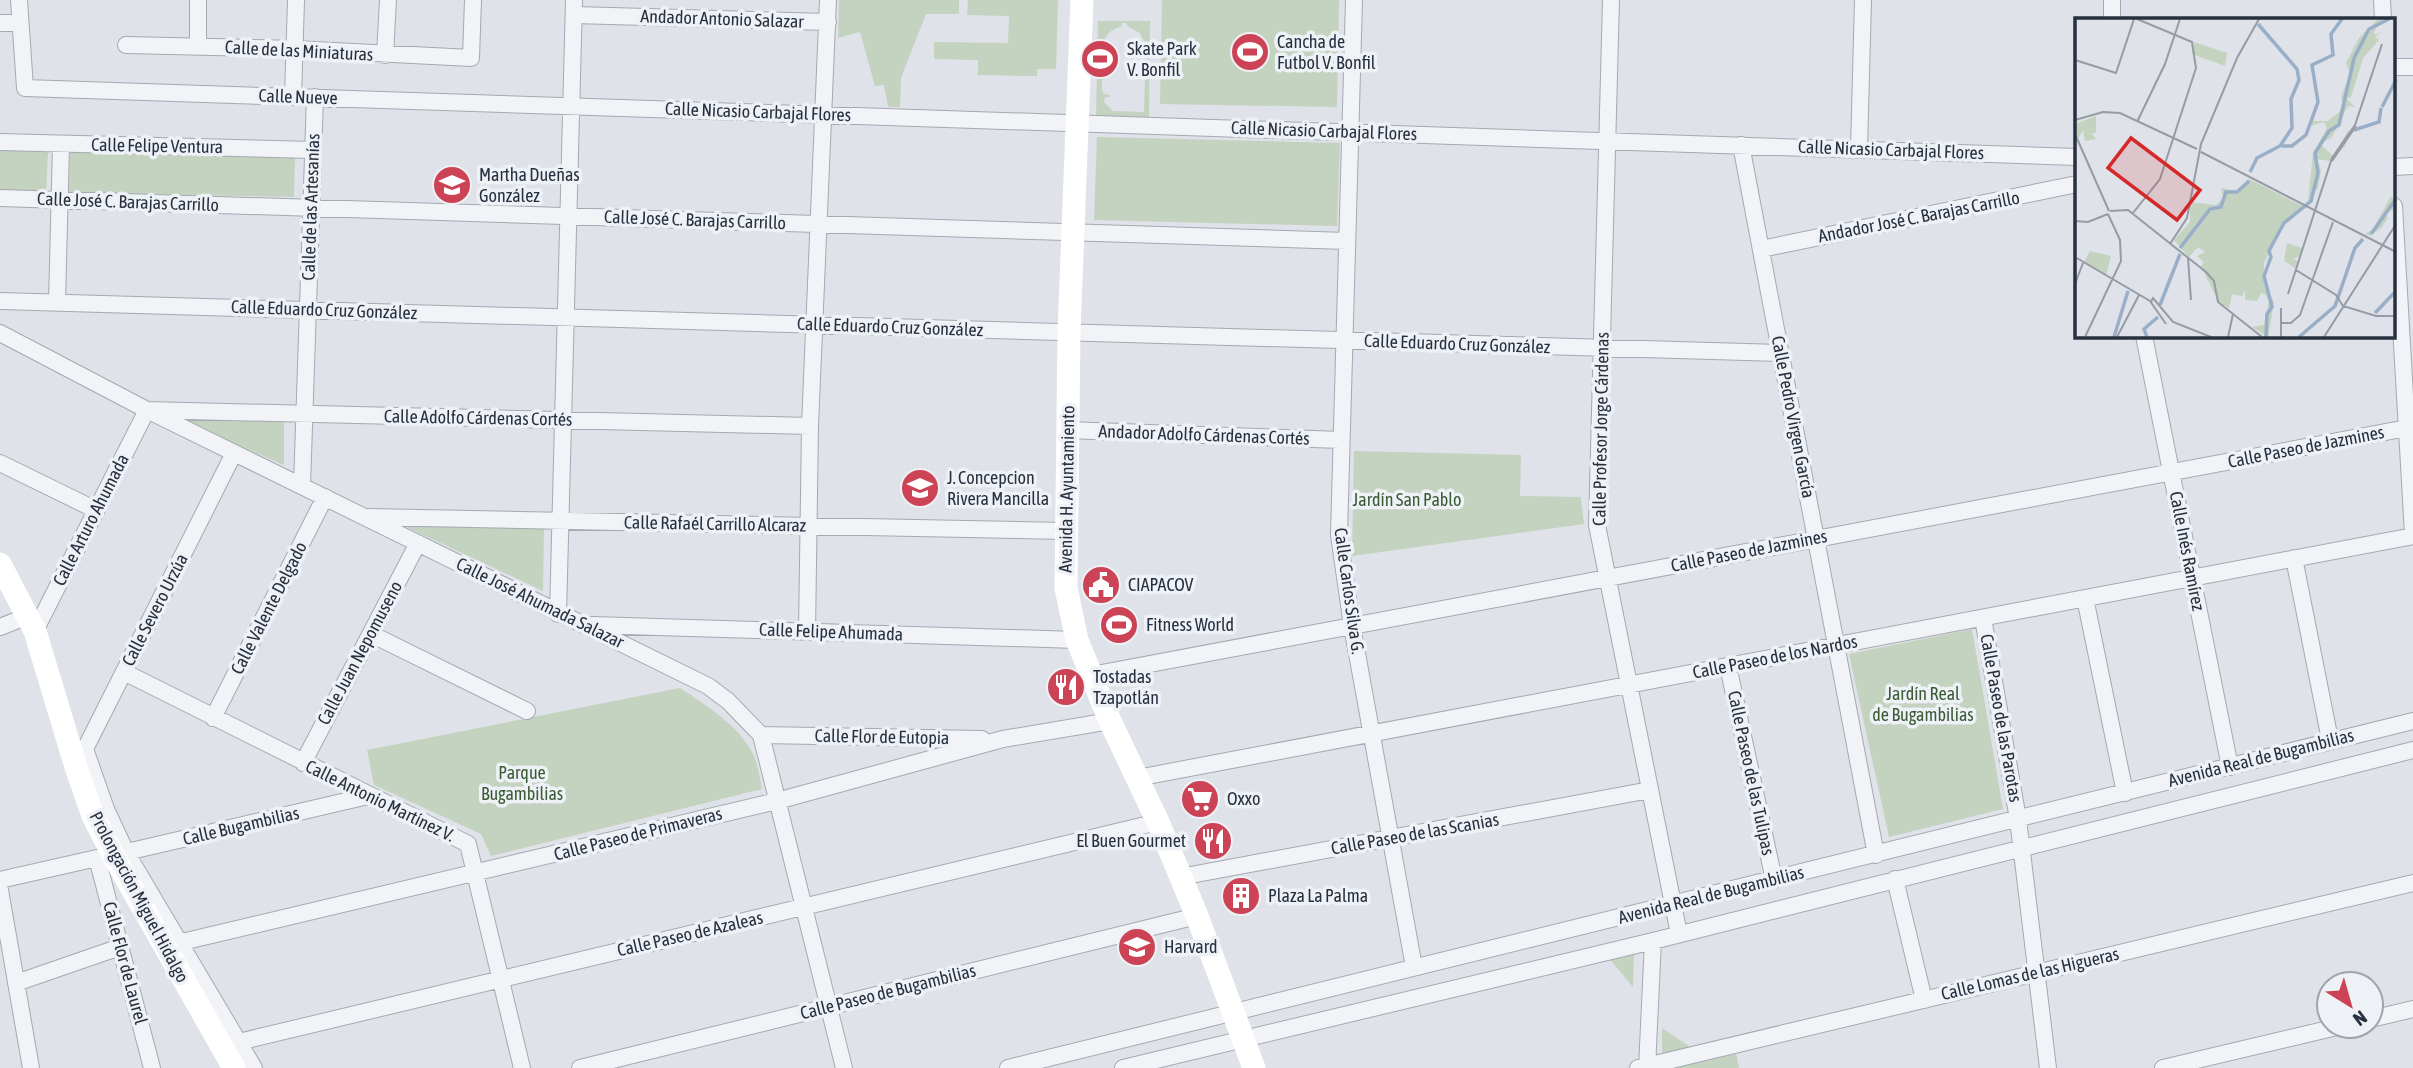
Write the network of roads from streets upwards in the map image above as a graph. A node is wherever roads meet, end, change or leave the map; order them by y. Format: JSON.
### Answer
{"nodes":[{"id":1,"x":19,"y":0,"type":"edge"},
{"id":2,"x":198,"y":0,"type":"edge"},
{"id":3,"x":296,"y":0,"type":"edge"},
{"id":4,"x":388,"y":0,"type":"edge"},
{"id":5,"x":473,"y":0,"type":"edge"},
{"id":6,"x":828,"y":0,"type":"edge"},
{"id":7,"x":1082,"y":0,"type":"edge"},
{"id":8,"x":1354,"y":0,"type":"edge"},
{"id":9,"x":1611,"y":0,"type":"edge"},
{"id":10,"x":1863,"y":0,"type":"edge"},
{"id":11,"x":2112,"y":0,"type":"edge"},
{"id":12,"x":2382,"y":0,"type":"edge"},
{"id":13,"x":574,"y":7,"type":"edge"},
{"id":14,"x":2112,"y":18,"type":"edge"},
{"id":15,"x":2383,"y":18,"type":"edge"},
{"id":16,"x":828,"y":22,"type":"junction"},
{"id":17,"x":0,"y":23,"type":"edge"},
{"id":18,"x":20,"y":23,"type":"junction"},
{"id":19,"x":126,"y":45,"type":"dead end"},
{"id":20,"x":198,"y":46,"type":"junction"},
{"id":21,"x":295,"y":49,"type":"junction"},
{"id":22,"x":385,"y":55,"type":"junction"},
{"id":23,"x":293,"y":97,"type":"junction"},
{"id":24,"x":315,"y":97,"type":"junction"},
{"id":25,"x":572,"y":106,"type":"junction"},
{"id":26,"x":824,"y":114,"type":"junction"},
{"id":27,"x":1078,"y":123,"type":"junction"},
{"id":28,"x":1350,"y":132,"type":"junction"},
{"id":29,"x":1607,"y":141,"type":"junction"},
{"id":30,"x":0,"y":142,"type":"edge"},
{"id":31,"x":61,"y":144,"type":"junction"},
{"id":32,"x":1741,"y":145,"type":"junction"},
{"id":33,"x":313,"y":149,"type":"junction"},
{"id":34,"x":1859,"y":149,"type":"junction"},
{"id":35,"x":2075,"y":156,"type":"edge"},
{"id":36,"x":2075,"y":184,"type":"edge"},
{"id":37,"x":0,"y":198,"type":"edge"},
{"id":38,"x":59,"y":200,"type":"junction"},
{"id":39,"x":311,"y":208,"type":"junction"},
{"id":40,"x":569,"y":216,"type":"junction"},
{"id":41,"x":2396,"y":216,"type":"edge"},
{"id":42,"x":820,"y":224,"type":"junction"},
{"id":43,"x":1073,"y":232,"type":"junction"},
{"id":44,"x":1347,"y":241,"type":"junction"},
{"id":45,"x":1761,"y":248,"type":"junction"},
{"id":46,"x":2405,"y":259,"type":"edge"},
{"id":47,"x":0,"y":301,"type":"edge"},
{"id":48,"x":57,"y":303,"type":"junction"},
{"id":49,"x":308,"y":310,"type":"junction"},
{"id":50,"x":566,"y":318,"type":"junction"},
{"id":51,"x":816,"y":325,"type":"junction"},
{"id":52,"x":1069,"y":332,"type":"junction"},
{"id":53,"x":0,"y":333,"type":"edge"},
{"id":54,"x":2144,"y":338,"type":"edge"},
{"id":55,"x":1344,"y":340,"type":"junction"},
{"id":56,"x":1602,"y":348,"type":"junction"},
{"id":57,"x":2408,"y":352,"type":"edge"},
{"id":58,"x":1781,"y":353,"type":"junction"},
{"id":59,"x":147,"y":410,"type":"junction"},
{"id":60,"x":304,"y":414,"type":"junction"},
{"id":61,"x":563,"y":420,"type":"junction"},
{"id":62,"x":810,"y":426,"type":"junction"},
{"id":63,"x":1067,"y":430,"type":"junction"},
{"id":64,"x":2409,"y":438,"type":"edge"},
{"id":65,"x":1341,"y":440,"type":"junction"},
{"id":66,"x":234,"y":453,"type":"junction"},
{"id":67,"x":0,"y":463,"type":"edge"},
{"id":68,"x":2171,"y":472,"type":"junction"},
{"id":69,"x":302,"y":485,"type":"junction"},
{"id":70,"x":325,"y":497,"type":"junction"},
{"id":71,"x":96,"y":509,"type":"junction"},
{"id":72,"x":363,"y":517,"type":"junction"},
{"id":73,"x":561,"y":521,"type":"junction"},
{"id":74,"x":808,"y":526,"type":"junction"},
{"id":75,"x":1067,"y":531,"type":"junction"},
{"id":76,"x":2413,"y":535,"type":"edge"},
{"id":77,"x":1816,"y":539,"type":"junction"},
{"id":78,"x":418,"y":543,"type":"junction"},
{"id":79,"x":2294,"y":558,"type":"junction"},
{"id":80,"x":0,"y":564,"type":"edge"},
{"id":81,"x":1608,"y":578,"type":"junction"},
{"id":82,"x":2193,"y":578,"type":"junction"},
{"id":83,"x":2085,"y":598,"type":"junction"},
{"id":84,"x":558,"y":614,"type":"junction"},
{"id":85,"x":1983,"y":618,"type":"junction"},
{"id":86,"x":32,"y":623,"type":"junction"},
{"id":87,"x":586,"y":625,"type":"junction"},
{"id":88,"x":1352,"y":626,"type":"junction"},
{"id":89,"x":0,"y":627,"type":"edge"},
{"id":90,"x":807,"y":632,"type":"junction"},
{"id":91,"x":370,"y":634,"type":"junction"},
{"id":92,"x":1077,"y":640,"type":"junction"},
{"id":93,"x":1836,"y":646,"type":"junction"},
{"id":94,"x":1728,"y":666,"type":"junction"},
{"id":95,"x":124,"y":672,"type":"junction"},
{"id":96,"x":1091,"y":675,"type":"junction"},
{"id":97,"x":1629,"y":685,"type":"junction"},
{"id":98,"x":527,"y":711,"type":"dead end"},
{"id":99,"x":212,"y":718,"type":"junction"},
{"id":100,"x":1110,"y":721,"type":"junction"},
{"id":101,"x":2413,"y":721,"type":"edge"},
{"id":102,"x":1373,"y":734,"type":"junction"},
{"id":103,"x":761,"y":735,"type":"junction"},
{"id":104,"x":1003,"y":739,"type":"junction"},
{"id":105,"x":2330,"y":740,"type":"junction"},
{"id":106,"x":2413,"y":750,"type":"edge"},
{"id":107,"x":80,"y":758,"type":"junction"},
{"id":108,"x":303,"y":762,"type":"junction"},
{"id":109,"x":2230,"y":767,"type":"junction"},
{"id":110,"x":1137,"y":778,"type":"junction"},
{"id":111,"x":1650,"y":790,"type":"junction"},
{"id":112,"x":2124,"y":793,"type":"junction"},
{"id":113,"x":369,"y":796,"type":"junction"},
{"id":114,"x":777,"y":801,"type":"junction"},
{"id":115,"x":2018,"y":819,"type":"junction"},
{"id":116,"x":1158,"y":822,"type":"junction"},
{"id":117,"x":1392,"y":838,"type":"junction"},
{"id":118,"x":2021,"y":848,"type":"junction"},
{"id":119,"x":112,"y":855,"type":"junction"},
{"id":120,"x":1876,"y":855,"type":"junction"},
{"id":121,"x":475,"y":874,"type":"junction"},
{"id":122,"x":1181,"y":877,"type":"junction"},
{"id":123,"x":0,"y":880,"type":"edge"},
{"id":124,"x":1774,"y":880,"type":"junction"},
{"id":125,"x":1895,"y":880,"type":"junction"},
{"id":126,"x":2413,"y":883,"type":"edge"},
{"id":127,"x":0,"y":890,"type":"edge"},
{"id":128,"x":1673,"y":904,"type":"junction"},
{"id":129,"x":804,"y":907,"type":"junction"},
{"id":130,"x":1197,"y":916,"type":"junction"},
{"id":131,"x":1679,"y":934,"type":"junction"},
{"id":132,"x":1653,"y":941,"type":"junction"},
{"id":133,"x":172,"y":944,"type":"junction"},
{"id":134,"x":120,"y":947,"type":"junction"},
{"id":135,"x":1414,"y":967,"type":"junction"},
{"id":136,"x":2036,"y":973,"type":"junction"},
{"id":137,"x":500,"y":979,"type":"junction"},
{"id":138,"x":16,"y":983,"type":"junction"},
{"id":139,"x":1924,"y":1000,"type":"junction"},
{"id":140,"x":829,"y":1007,"type":"junction"},
{"id":141,"x":2413,"y":1009,"type":"edge"},
{"id":142,"x":1234,"y":1013,"type":"junction"},
{"id":143,"x":2385,"y":1016,"type":"edge"},
{"id":144,"x":2315,"y":1032,"type":"edge"},
{"id":145,"x":1244,"y":1040,"type":"junction"},
{"id":146,"x":230,"y":1044,"type":"junction"},
{"id":147,"x":1644,"y":1067,"type":"edge"},
{"id":148,"x":31,"y":1068,"type":"edge"},
{"id":149,"x":152,"y":1068,"type":"edge"},
{"id":150,"x":234,"y":1068,"type":"edge"},
{"id":151,"x":254,"y":1068,"type":"edge"},
{"id":152,"x":522,"y":1068,"type":"edge"},
{"id":153,"x":580,"y":1068,"type":"edge"},
{"id":154,"x":844,"y":1068,"type":"edge"},
{"id":155,"x":1008,"y":1068,"type":"edge"},
{"id":156,"x":1123,"y":1068,"type":"edge"},
{"id":157,"x":1254,"y":1068,"type":"edge"},
{"id":158,"x":2048,"y":1068,"type":"edge"},
{"id":159,"x":2163,"y":1068,"type":"edge"}],
"edges":[{"from":1,"to":18,"type":"street"},
{"from":2,"to":20,"type":"street"},
{"from":3,"to":21,"type":"street"},
{"from":4,"to":22,"type":"street"},
{"from":5,"to":22,"type":"street","name":"Calle de las Miniaturas"},
{"from":6,"to":16,"type":"street"},
{"from":7,"to":27,"type":"street","name":"Avenida H. Ayuntamiento"},
{"from":8,"to":28,"type":"street","name":"Calle Carlos Silva G."},
{"from":9,"to":29,"type":"street","name":"Calle Profesor Jorge Cárdenas"},
{"from":10,"to":34,"type":"street"},
{"from":11,"to":14,"type":"street"},
{"from":12,"to":15,"type":"street"},
{"from":13,"to":16,"type":"street","name":"Andador Antonio Salazar"},
{"from":13,"to":25,"type":"street"},
{"from":16,"to":26,"type":"street"},
{"from":17,"to":18,"type":"street"},
{"from":18,"to":23,"type":"street","name":"Calle Nueve"},
{"from":19,"to":20,"type":"street","name":"Calle de las Miniaturas"},
{"from":20,"to":21,"type":"street","name":"Calle de las Miniaturas"},
{"from":21,"to":22,"type":"street","name":"Calle de las Miniaturas"},
{"from":21,"to":23,"type":"street"},
{"from":23,"to":24,"type":"street","name":"Calle Nueve"},
{"from":24,"to":25,"type":"street","name":"Calle Nueve"},
{"from":24,"to":33,"type":"street","name":"Calle de las Artesanías"},
{"from":25,"to":26,"type":"street","name":"Calle Nicasio Carbajal Flores"},
{"from":25,"to":40,"type":"street"},
{"from":26,"to":27,"type":"street","name":"Calle Nicasio Carbajal Flores"},
{"from":26,"to":42,"type":"street"},
{"from":27,"to":28,"type":"street","name":"Calle Nicasio Carbajal Flores"},
{"from":27,"to":43,"type":"street","name":"Avenida H. Ayuntamiento"},
{"from":28,"to":29,"type":"street","name":"Calle Nicasio Carbajal Flores"},
{"from":28,"to":44,"type":"street","name":"Calle Carlos Silva G."},
{"from":29,"to":32,"type":"street","name":"Calle Nicasio Carbajal Flores"},
{"from":29,"to":56,"type":"street","name":"Calle Profesor Jorge Cárdenas"},
{"from":30,"to":31,"type":"street","name":"Calle Felipe Ventura"},
{"from":31,"to":33,"type":"street","name":"Calle Felipe Ventura"},
{"from":31,"to":38,"type":"street"},
{"from":32,"to":34,"type":"street","name":"Calle Nicasio Carbajal Flores"},
{"from":32,"to":45,"type":"street","name":"Calle Pedro Virgen García"},
{"from":33,"to":39,"type":"street","name":"Calle de las Artesanías"},
{"from":34,"to":35,"type":"street","name":"Calle Nicasio Carbajal Flores"},
{"from":36,"to":45,"type":"street","name":"Andador José C. Barajas Carrillo"},
{"from":37,"to":38,"type":"street","name":"Calle José C. Barajas Carrillo"},
{"from":38,"to":39,"type":"street","name":"Calle José C. Barajas Carrillo"},
{"from":38,"to":48,"type":"street"},
{"from":39,"to":40,"type":"street","name":"Calle José C. Barajas Carrillo"},
{"from":39,"to":49,"type":"street","name":"Calle de las Artesanías"},
{"from":40,"to":42,"type":"street","name":"Calle José C. Barajas Carrillo"},
{"from":40,"to":50,"type":"street"},
{"from":41,"to":46,"type":"street"},
{"from":42,"to":43,"type":"street","name":"Calle José C. Barajas Carrillo"},
{"from":42,"to":51,"type":"street"},
{"from":43,"to":44,"type":"street","name":"Calle José C. Barajas Carrillo"},
{"from":43,"to":52,"type":"street","name":"Avenida H. Ayuntamiento"},
{"from":44,"to":55,"type":"street","name":"Calle Carlos Silva G."},
{"from":45,"to":58,"type":"street","name":"Calle Pedro Virgen García"},
{"from":46,"to":57,"type":"street"},
{"from":47,"to":48,"type":"street","name":"Calle Eduardo Cruz González"},
{"from":48,"to":49,"type":"street","name":"Calle Eduardo Cruz González"},
{"from":49,"to":50,"type":"street","name":"Calle Eduardo Cruz González"},
{"from":49,"to":60,"type":"street","name":"Calle de las Artesanías"},
{"from":50,"to":51,"type":"street","name":"Calle Eduardo Cruz González"},
{"from":50,"to":61,"type":"street"},
{"from":51,"to":52,"type":"street","name":"Calle Eduardo Cruz González"},
{"from":51,"to":62,"type":"street"},
{"from":52,"to":55,"type":"street","name":"Calle Eduardo Cruz González"},
{"from":52,"to":63,"type":"street","name":"Avenida H. Ayuntamiento"},
{"from":53,"to":59,"type":"street","name":"Calle José Ahumada Salazar"},
{"from":54,"to":68,"type":"street","name":"Calle Inés Ramírez"},
{"from":55,"to":56,"type":"street","name":"Calle Eduardo Cruz González"},
{"from":55,"to":65,"type":"street","name":"Calle Carlos Silva G."},
{"from":56,"to":58,"type":"street","name":"Calle Eduardo Cruz González"},
{"from":56,"to":81,"type":"street","name":"Calle Profesor Jorge Cárdenas"},
{"from":57,"to":64,"type":"street"},
{"from":58,"to":77,"type":"street","name":"Calle Pedro Virgen García"},
{"from":59,"to":60,"type":"street","name":"Calle Adolfo Cárdenas Cortés"},
{"from":59,"to":66,"type":"street","name":"Calle José Ahumada Salazar"},
{"from":59,"to":71,"type":"street","name":"Calle Arturo Ahumada"},
{"from":60,"to":61,"type":"street","name":"Calle Adolfo Cárdenas Cortés"},
{"from":60,"to":69,"type":"street","name":"Calle de las Artesanías"},
{"from":61,"to":62,"type":"street","name":"Calle Adolfo Cárdenas Cortés"},
{"from":61,"to":73,"type":"street"},
{"from":62,"to":74,"type":"street"},
{"from":63,"to":65,"type":"street","name":"Andador Adolfo Cárdenas Cortés"},
{"from":63,"to":75,"type":"street","name":"Avenida H. Ayuntamiento"},
{"from":64,"to":68,"type":"street","name":"Calle Paseo de Jazmines"},
{"from":64,"to":76,"type":"street"},
{"from":65,"to":88,"type":"street","name":"Calle Carlos Silva G."},
{"from":66,"to":69,"type":"street","name":"Calle José Ahumada Salazar"},
{"from":66,"to":95,"type":"street","name":"Calle Severo Urzúa"},
{"from":67,"to":71,"type":"street"},
{"from":68,"to":77,"type":"street","name":"Calle Paseo de Jazmines"},
{"from":68,"to":82,"type":"street","name":"Calle Inés Ramírez"},
{"from":69,"to":70,"type":"street","name":"Calle José Ahumada Salazar"},
{"from":70,"to":72,"type":"street","name":"Calle José Ahumada Salazar"},
{"from":70,"to":99,"type":"street","name":"Calle Valente Delgado"},
{"from":71,"to":86,"type":"street","name":"Calle Arturo Ahumada"},
{"from":72,"to":73,"type":"street","name":"Calle Rafaél Carrillo Alcaraz"},
{"from":72,"to":78,"type":"street","name":"Calle José Ahumada Salazar"},
{"from":73,"to":74,"type":"street","name":"Calle Rafaél Carrillo Alcaraz"},
{"from":73,"to":84,"type":"street"},
{"from":74,"to":75,"type":"street","name":"Calle Rafaél Carrillo Alcaraz"},
{"from":74,"to":90,"type":"street"},
{"from":75,"to":92,"type":"street","name":"Avenida H. Ayuntamiento"},
{"from":76,"to":79,"type":"street","name":"Calle Paseo de los Nardos"},
{"from":77,"to":81,"type":"street","name":"Calle Paseo de Jazmines"},
{"from":77,"to":93,"type":"street","name":"Calle Pedro Virgen García"},
{"from":78,"to":84,"type":"street","name":"Calle José Ahumada Salazar"},
{"from":78,"to":91,"type":"street","name":"Calle Juan Nepomuseno"},
{"from":79,"to":82,"type":"street","name":"Calle Paseo de los Nardos"},
{"from":79,"to":105,"type":"street"},
{"from":80,"to":86,"type":"street","name":"Prolongación Miguel Hidalgo"},
{"from":81,"to":88,"type":"street","name":"Calle Paseo de Jazmines"},
{"from":81,"to":97,"type":"street","name":"Calle Profesor Jorge Cárdenas"},
{"from":82,"to":83,"type":"street","name":"Calle Paseo de los Nardos"},
{"from":82,"to":109,"type":"street","name":"Calle Inés Ramírez"},
{"from":83,"to":85,"type":"street","name":"Calle Paseo de los Nardos"},
{"from":83,"to":112,"type":"street"},
{"from":84,"to":87,"type":"street","name":"Calle José Ahumada Salazar"},
{"from":85,"to":93,"type":"street","name":"Calle Paseo de los Nardos"},
{"from":85,"to":115,"type":"street","name":"Calle Paseo de las Parotas"},
{"from":86,"to":89,"type":"street"},
{"from":86,"to":107,"type":"street","name":"Prolongación Miguel Hidalgo"},
{"from":87,"to":90,"type":"street","name":"Calle Felipe Ahumada"},
{"from":87,"to":103,"type":"street","name":"Calle José Ahumada Salazar"},
{"from":88,"to":96,"type":"street","name":"Calle Paseo de Jazmines"},
{"from":88,"to":102,"type":"street","name":"Calle Carlos Silva G."},
{"from":90,"to":92,"type":"street","name":"Calle Felipe Ahumada"},
{"from":91,"to":98,"type":"street"},
{"from":91,"to":108,"type":"street","name":"Calle Juan Nepomuseno"},
{"from":92,"to":96,"type":"street","name":"Avenida H. Ayuntamiento"},
{"from":93,"to":94,"type":"street","name":"Calle Paseo de los Nardos"},
{"from":93,"to":120,"type":"street","name":"Calle Pedro Virgen García"},
{"from":94,"to":97,"type":"street","name":"Calle Paseo de los Nardos"},
{"from":94,"to":124,"type":"street","name":"Calle Paseo de las Tulipas"},
{"from":95,"to":99,"type":"street","name":"Calle Antonio Martínez V."},
{"from":95,"to":107,"type":"street","name":"Calle Severo Urzúa"},
{"from":96,"to":100,"type":"street","name":"Avenida H. Ayuntamiento"},
{"from":97,"to":102,"type":"street","name":"Calle Paseo de los Nardos"},
{"from":97,"to":111,"type":"street","name":"Calle Profesor Jorge Cárdenas"},
{"from":99,"to":108,"type":"street","name":"Calle Antonio Martínez V."},
{"from":100,"to":104,"type":"street","name":"Calle Paseo de Primaveras"},
{"from":100,"to":110,"type":"street","name":"Avenida H. Ayuntamiento"},
{"from":101,"to":105,"type":"street","name":"Avenida Real de Bugambilias"},
{"from":102,"to":110,"type":"street","name":"Calle Paseo de los Nardos"},
{"from":102,"to":117,"type":"street","name":"Calle Carlos Silva G."},
{"from":103,"to":104,"type":"street","name":"Calle Flor de Eutopia"},
{"from":103,"to":114,"type":"street","name":"Calle José Ahumada Salazar"},
{"from":104,"to":114,"type":"street","name":"Calle Paseo de Primaveras"},
{"from":105,"to":109,"type":"street","name":"Avenida Real de Bugambilias"},
{"from":106,"to":118,"type":"street","name":"Avenida Real de Bugambilias"},
{"from":107,"to":119,"type":"street","name":"Prolongación Miguel Hidalgo"},
{"from":108,"to":113,"type":"street","name":"Calle Antonio Martínez V."},
{"from":109,"to":112,"type":"street","name":"Avenida Real de Bugambilias"},
{"from":110,"to":116,"type":"street","name":"Avenida H. Ayuntamiento"},
{"from":111,"to":117,"type":"street","name":"Calle Paseo de las Scanias"},
{"from":111,"to":128,"type":"street","name":"Calle Profesor Jorge Cárdenas"},
{"from":112,"to":115,"type":"street","name":"Avenida Real de Bugambilias"},
{"from":113,"to":119,"type":"street","name":"Calle Bugambilias"},
{"from":113,"to":121,"type":"street","name":"Calle Antonio Martínez V."},
{"from":114,"to":121,"type":"street","name":"Calle Paseo de Primaveras"},
{"from":114,"to":129,"type":"street","name":"Calle José Ahumada Salazar"},
{"from":115,"to":118,"type":"street","name":"Calle Paseo de las Parotas"},
{"from":115,"to":120,"type":"street","name":"Avenida Real de Bugambilias"},
{"from":116,"to":122,"type":"street","name":"Avenida H. Ayuntamiento"},
{"from":116,"to":129,"type":"street","name":"Calle Paseo de Azaleas"},
{"from":117,"to":122,"type":"street","name":"Calle Paseo de las Scanias"},
{"from":117,"to":135,"type":"street","name":"Calle Carlos Silva G."},
{"from":118,"to":125,"type":"street","name":"Avenida Real de Bugambilias"},
{"from":118,"to":136,"type":"street","name":"Calle Paseo de las Parotas"},
{"from":119,"to":123,"type":"street","name":"Calle Bugambilias"},
{"from":119,"to":133,"type":"street","name":"Prolongación Miguel Hidalgo"},
{"from":119,"to":134,"type":"street","name":"Calle Flor de Laurel"},
{"from":120,"to":124,"type":"street","name":"Avenida Real de Bugambilias"},
{"from":121,"to":133,"type":"street","name":"Calle Paseo de Primaveras"},
{"from":121,"to":137,"type":"street","name":"Calle Antonio Martínez V."},
{"from":122,"to":130,"type":"street","name":"Avenida H. Ayuntamiento"},
{"from":124,"to":128,"type":"street","name":"Avenida Real de Bugambilias"},
{"from":125,"to":131,"type":"street","name":"Avenida Real de Bugambilias"},
{"from":125,"to":139,"type":"street"},
{"from":126,"to":136,"type":"street","name":"Calle Lomas de las Higueras"},
{"from":127,"to":138,"type":"street"},
{"from":128,"to":131,"type":"street","name":"Calle Profesor Jorge Cárdenas"},
{"from":128,"to":135,"type":"street","name":"Avenida Real de Bugambilias"},
{"from":129,"to":137,"type":"street","name":"Calle Paseo de Azaleas"},
{"from":129,"to":140,"type":"street","name":"Calle José Ahumada Salazar"},
{"from":130,"to":140,"type":"street","name":"Calle Paseo de Bugambilias"},
{"from":130,"to":142,"type":"street","name":"Avenida H. Ayuntamiento"},
{"from":131,"to":132,"type":"street","name":"Avenida Real de Bugambilias"},
{"from":132,"to":145,"type":"street","name":"Avenida Real de Bugambilias"},
{"from":132,"to":147,"type":"street"},
{"from":133,"to":146,"type":"street","name":"Prolongación Miguel Hidalgo"},
{"from":134,"to":138,"type":"street"},
{"from":134,"to":149,"type":"street","name":"Calle Flor de Laurel"},
{"from":135,"to":142,"type":"street","name":"Avenida Real de Bugambilias"},
{"from":136,"to":139,"type":"street","name":"Calle Lomas de las Higueras"},
{"from":136,"to":158,"type":"street","name":"Calle Paseo de las Parotas"},
{"from":137,"to":146,"type":"street","name":"Calle Paseo de Azaleas"},
{"from":137,"to":152,"type":"street","name":"Calle Antonio Martínez V."},
{"from":138,"to":148,"type":"street"},
{"from":139,"to":147,"type":"street","name":"Calle Lomas de las Higueras"},
{"from":140,"to":153,"type":"street","name":"Calle Paseo de Bugambilias"},
{"from":140,"to":154,"type":"street","name":"Calle José Ahumada Salazar"},
{"from":141,"to":143,"type":"street"},
{"from":142,"to":145,"type":"street","name":"Avenida H. Ayuntamiento"},
{"from":142,"to":155,"type":"street","name":"Avenida Real de Bugambilias"},
{"from":144,"to":159,"type":"street"},
{"from":145,"to":156,"type":"street","name":"Avenida Real de Bugambilias"},
{"from":145,"to":157,"type":"street","name":"Avenida H. Ayuntamiento"},
{"from":146,"to":150,"type":"street","name":"Prolongación Miguel Hidalgo"},
{"from":146,"to":151,"type":"street"}]}
